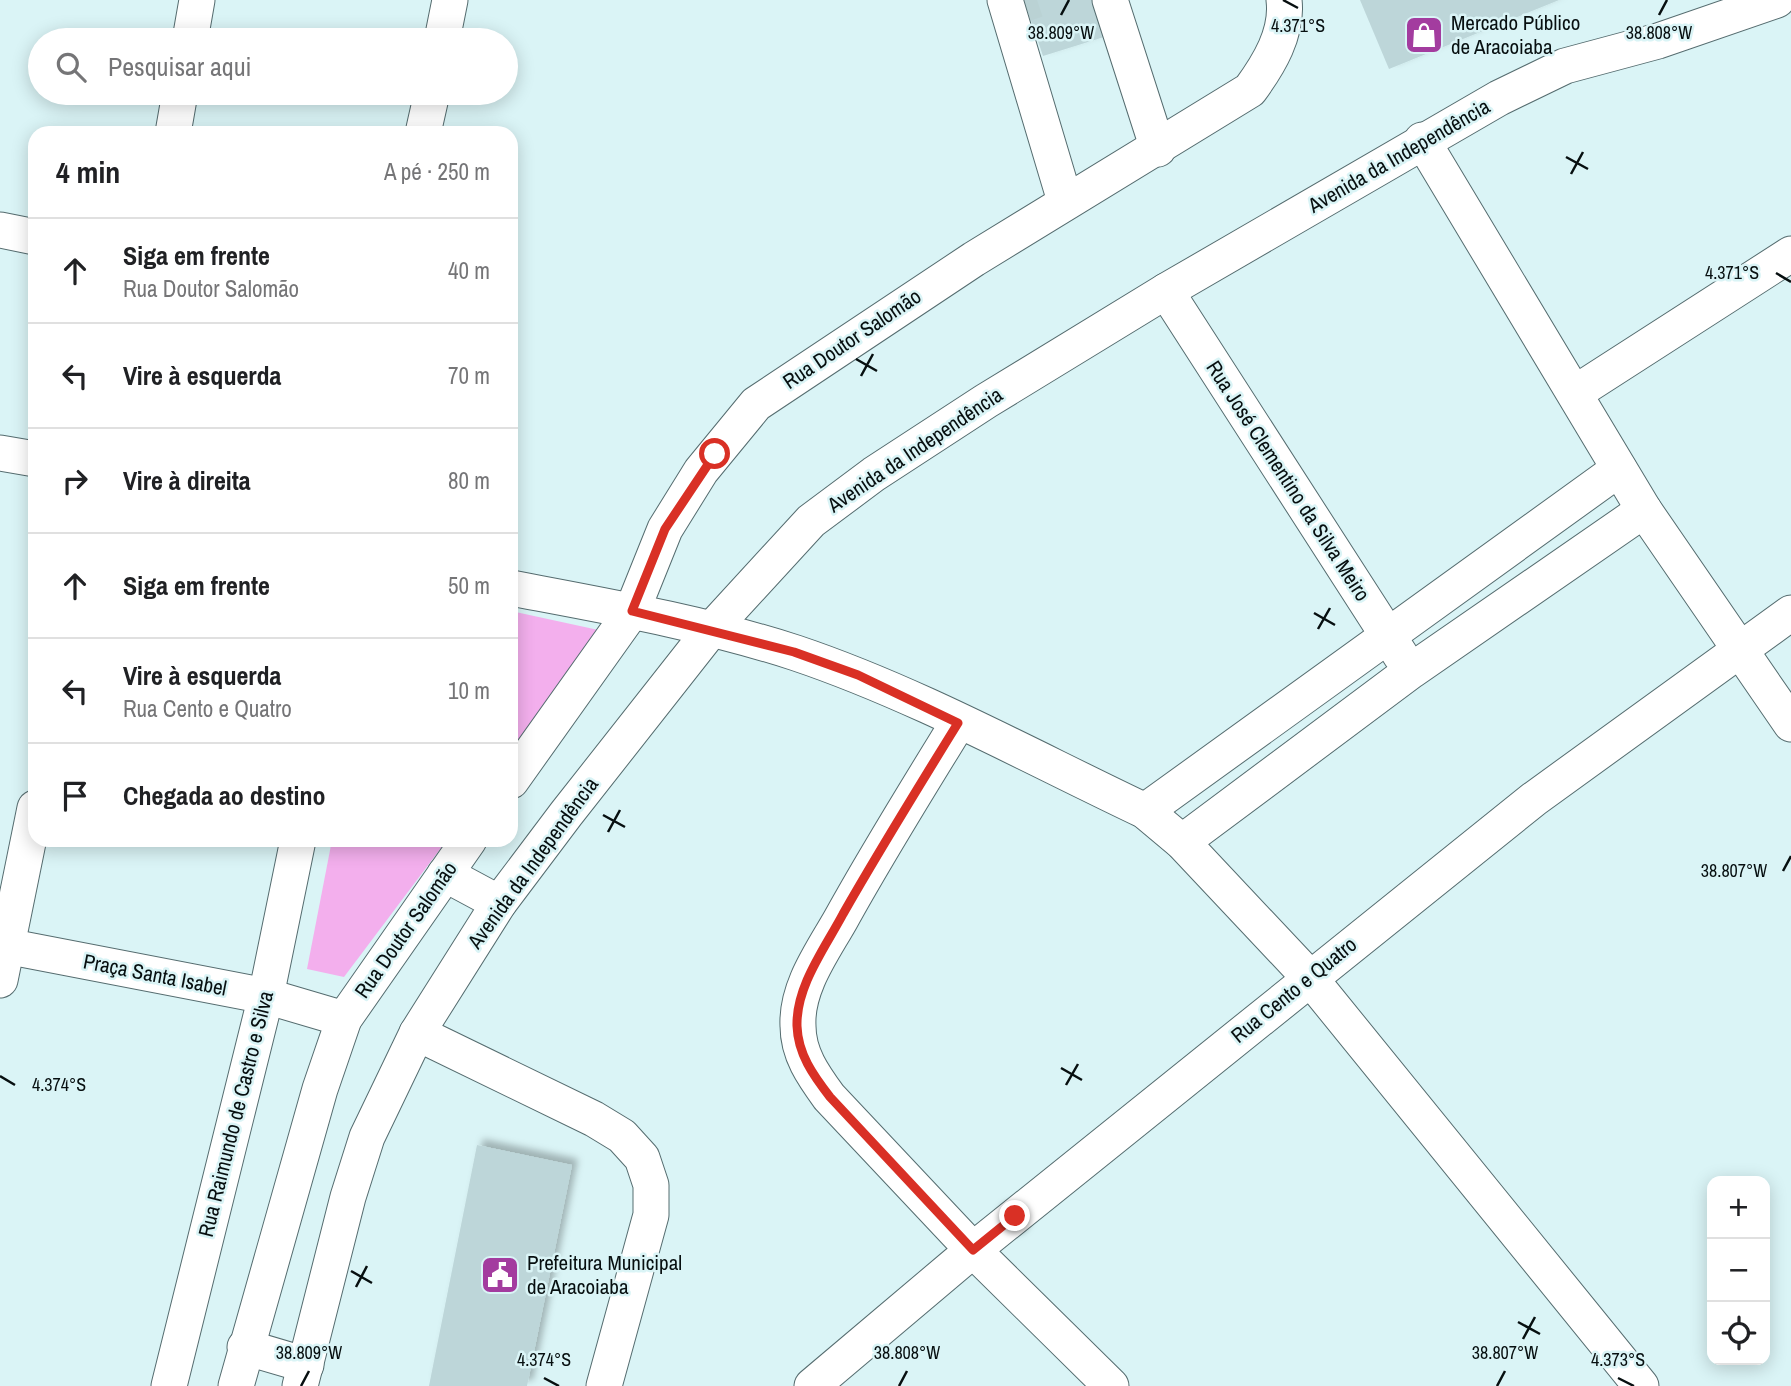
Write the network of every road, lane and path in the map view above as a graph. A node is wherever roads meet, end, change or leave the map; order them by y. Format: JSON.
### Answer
{"nodes":[{"id":1,"x":197,"y":0,"type":"edge"},
{"id":2,"x":450,"y":0,"type":"edge"},
{"id":3,"x":1110,"y":0,"type":"edge"},
{"id":4,"x":1284,"y":0,"type":"edge"},
{"id":5,"x":1777,"y":0,"type":"edge"},
{"id":6,"x":1013,"y":5,"type":"edge"},
{"id":7,"x":192,"y":28,"type":"edge"},
{"id":8,"x":444,"y":28,"type":"edge"},
{"id":9,"x":178,"y":105,"type":"edge"},
{"id":10,"x":430,"y":105,"type":"edge"},
{"id":11,"x":174,"y":126,"type":"edge"},
{"id":12,"x":425,"y":126,"type":"edge"},
{"id":13,"x":1422,"y":140,"type":"junction"},
{"id":14,"x":1158,"y":149,"type":"junction"},
{"id":15,"x":1065,"y":201,"type":"junction"},
{"id":16,"x":0,"y":230,"type":"edge"},
{"id":17,"x":28,"y":235,"type":"edge"},
{"id":18,"x":1791,"y":254,"type":"edge"},
{"id":19,"x":1166,"y":291,"type":"junction"},
{"id":20,"x":1575,"y":393,"type":"junction"},
{"id":21,"x":0,"y":453,"type":"edge"},
{"id":22,"x":28,"y":458,"type":"edge"},
{"id":23,"x":1619,"y":469,"type":"junction"},
{"id":24,"x":1644,"y":510,"type":"junction"},
{"id":25,"x":518,"y":588,"type":"edge"},
{"id":26,"x":632,"y":611,"type":"junction"},
{"id":27,"x":1791,"y":612,"type":"edge"},
{"id":28,"x":710,"y":631,"type":"junction"},
{"id":29,"x":1388,"y":637,"type":"junction"},
{"id":30,"x":1737,"y":649,"type":"junction"},
{"id":31,"x":1411,"y":671,"type":"junction"},
{"id":32,"x":958,"y":723,"type":"junction"},
{"id":33,"x":1791,"y":724,"type":"edge"},
{"id":34,"x":518,"y":771,"type":"edge"},
{"id":35,"x":1145,"y":811,"type":"junction"},
{"id":36,"x":28,"y":841,"type":"edge"},
{"id":37,"x":1182,"y":842,"type":"junction"},
{"id":38,"x":297,"y":847,"type":"edge"},
{"id":39,"x":464,"y":847,"type":"edge"},
{"id":40,"x":445,"y":874,"type":"junction"},
{"id":41,"x":499,"y":903,"type":"junction"},
{"id":42,"x":6,"y":946,"type":"junction"},
{"id":43,"x":1309,"y":977,"type":"junction"},
{"id":44,"x":0,"y":981,"type":"edge"},
{"id":45,"x":266,"y":996,"type":"junction"},
{"id":46,"x":344,"y":1020,"type":"junction"},
{"id":47,"x":417,"y":1033,"type":"junction"},
{"id":48,"x":973,"y":1250,"type":"junction"},
{"id":49,"x":245,"y":1347,"type":"junction"},
{"id":50,"x":303,"y":1376,"type":"edge"},
{"id":51,"x":169,"y":1386,"type":"edge"},
{"id":52,"x":236,"y":1386,"type":"edge"},
{"id":53,"x":604,"y":1386,"type":"edge"},
{"id":54,"x":812,"y":1386,"type":"edge"},
{"id":55,"x":1111,"y":1386,"type":"edge"},
{"id":56,"x":1641,"y":1386,"type":"edge"}],
"edges":[{"from":1,"to":7,"type":"street"},
{"from":2,"to":8,"type":"street"},
{"from":3,"to":14,"type":"street"},
{"from":4,"to":14,"type":"street","name":"Rua Doutor Salomão"},
{"from":5,"to":13,"type":"street","name":"Avenida da Independência"},
{"from":6,"to":15,"type":"street"},
{"from":9,"to":11,"type":"street"},
{"from":10,"to":12,"type":"street"},
{"from":13,"to":19,"type":"street","name":"Avenida da Independência"},
{"from":13,"to":20,"type":"street"},
{"from":14,"to":15,"type":"street","name":"Rua Doutor Salomão"},
{"from":15,"to":26,"type":"street","name":"Rua Doutor Salomão"},
{"from":16,"to":17,"type":"street"},
{"from":18,"to":20,"type":"street"},
{"from":19,"to":28,"type":"street","name":"Avenida da Independência"},
{"from":19,"to":29,"type":"street","name":"Rua José Clementino da Silva Meiro"},
{"from":20,"to":23,"type":"street"},
{"from":21,"to":22,"type":"street"},
{"from":23,"to":24,"type":"street"},
{"from":23,"to":29,"type":"street"},
{"from":24,"to":30,"type":"street"},
{"from":24,"to":31,"type":"street"},
{"from":25,"to":26,"type":"street"},
{"from":26,"to":28,"type":"street"},
{"from":26,"to":34,"type":"street","name":"Rua Doutor Salomão"},
{"from":27,"to":30,"type":"street","name":"Rua Cento e Quatro"},
{"from":28,"to":32,"type":"street"},
{"from":28,"to":41,"type":"street","name":"Avenida da Independência"},
{"from":29,"to":31,"type":"street","name":"Rua José Clementino da Silva Meiro"},
{"from":29,"to":35,"type":"street"},
{"from":30,"to":33,"type":"street"},
{"from":30,"to":43,"type":"street","name":"Rua Cento e Quatro"},
{"from":31,"to":37,"type":"street"},
{"from":32,"to":35,"type":"street"},
{"from":32,"to":48,"type":"street"},
{"from":35,"to":37,"type":"street"},
{"from":36,"to":42,"type":"street"},
{"from":37,"to":43,"type":"street"},
{"from":38,"to":45,"type":"street","name":"Rua Raimundo de Castro e Silva"},
{"from":39,"to":40,"type":"street","name":"Rua Doutor Salomão"},
{"from":40,"to":41,"type":"street"},
{"from":40,"to":46,"type":"street","name":"Rua Doutor Salomão"},
{"from":41,"to":47,"type":"street","name":"Avenida da Independência"},
{"from":42,"to":44,"type":"street"},
{"from":42,"to":45,"type":"street","name":"Praça Santa Isabel"},
{"from":43,"to":48,"type":"street","name":"Rua Cento e Quatro"},
{"from":43,"to":56,"type":"street"},
{"from":45,"to":46,"type":"street","name":"Praça Santa Isabel"},
{"from":45,"to":51,"type":"street","name":"Rua Raimundo de Castro e Silva"},
{"from":46,"to":49,"type":"street","name":"Rua Doutor Salomão"},
{"from":47,"to":50,"type":"street","name":"Avenida da Independência"},
{"from":47,"to":53,"type":"street"},
{"from":48,"to":54,"type":"street","name":"Rua Cento e Quatro"},
{"from":48,"to":55,"type":"street"},
{"from":49,"to":50,"type":"street"},
{"from":49,"to":52,"type":"street","name":"Rua Doutor Salomão"}]}
